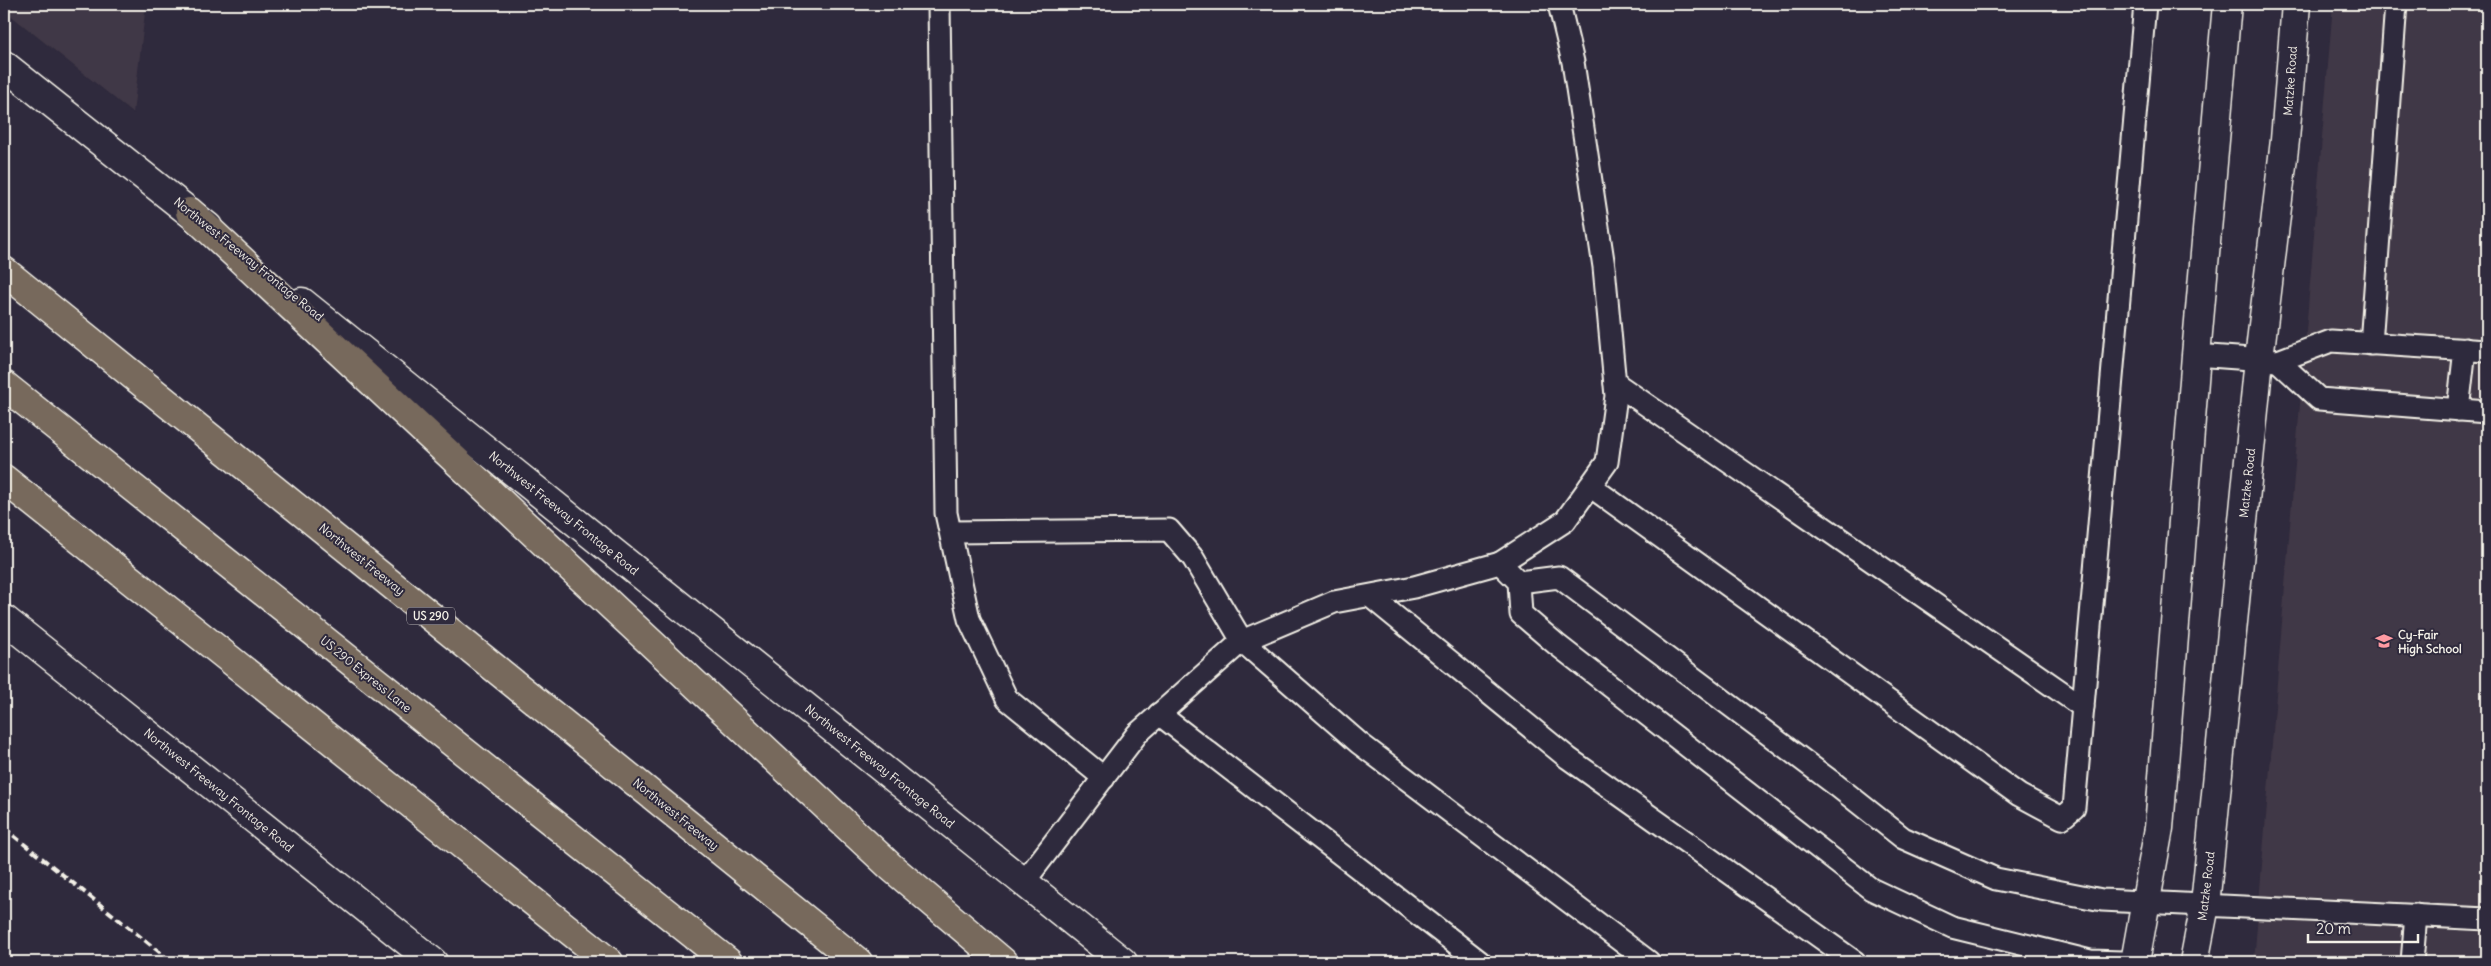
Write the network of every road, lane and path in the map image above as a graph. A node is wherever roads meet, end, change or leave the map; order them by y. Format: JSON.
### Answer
{"nodes":[{"id":1,"x":939,"y":4,"type":"edge"},
{"id":2,"x":1559,"y":4,"type":"edge"},
{"id":3,"x":2145,"y":4,"type":"edge"},
{"id":4,"x":2228,"y":4,"type":"edge"},
{"id":5,"x":2296,"y":4,"type":"edge"},
{"id":6,"x":2396,"y":4,"type":"edge"},
{"id":7,"x":4,"y":65,"type":"edge"},
{"id":8,"x":190,"y":212,"type":"junction"},
{"id":9,"x":4,"y":271,"type":"edge"},
{"id":10,"x":2371,"y":344,"type":"junction"},
{"id":11,"x":2465,"y":349,"type":"junction"},
{"id":12,"x":2487,"y":351,"type":"edge"},
{"id":13,"x":2196,"y":355,"type":"junction"},
{"id":14,"x":2269,"y":360,"type":"junction"},
{"id":15,"x":1615,"y":383,"type":"junction"},
{"id":16,"x":4,"y":385,"type":"edge"},
{"id":17,"x":2458,"y":410,"type":"junction"},
{"id":18,"x":2487,"y":412,"type":"edge"},
{"id":19,"x":4,"y":479,"type":"edge"},
{"id":20,"x":1590,"y":486,"type":"junction"},
{"id":21,"x":951,"y":532,"type":"junction"},
{"id":22,"x":1500,"y":563,"type":"junction"},
{"id":23,"x":1519,"y":582,"type":"junction"},
{"id":24,"x":1370,"y":596,"type":"junction"},
{"id":25,"x":4,"y":618,"type":"edge"},
{"id":26,"x":1242,"y":641,"type":"junction"},
{"id":27,"x":2083,"y":707,"type":"junction"},
{"id":28,"x":1159,"y":714,"type":"junction"},
{"id":29,"x":1104,"y":778,"type":"junction"},
{"id":30,"x":1024,"y":882,"type":"junction"},
{"id":31,"x":2144,"y":902,"type":"junction"},
{"id":32,"x":2205,"y":905,"type":"junction"},
{"id":33,"x":2416,"y":915,"type":"junction"},
{"id":34,"x":2487,"y":919,"type":"edge"},
{"id":35,"x":434,"y":962,"type":"edge"},
{"id":36,"x":609,"y":962,"type":"edge"},
{"id":37,"x":728,"y":962,"type":"edge"},
{"id":38,"x":858,"y":962,"type":"edge"},
{"id":39,"x":1003,"y":962,"type":"edge"},
{"id":40,"x":1123,"y":962,"type":"edge"},
{"id":41,"x":1480,"y":962,"type":"edge"},
{"id":42,"x":1649,"y":962,"type":"edge"},
{"id":43,"x":1855,"y":962,"type":"edge"},
{"id":44,"x":2122,"y":962,"type":"edge"},
{"id":45,"x":2134,"y":962,"type":"edge"},
{"id":46,"x":2194,"y":962,"type":"edge"},
{"id":47,"x":2412,"y":962,"type":"edge"}],
"edges":[{"from":1,"to":21,"type":"lane"},
{"from":2,"to":15,"type":"lane"},
{"from":3,"to":27,"type":"lane"},
{"from":4,"to":13,"type":"main road"},
{"from":5,"to":14,"type":"main road","name":"Matzke Road"},
{"from":6,"to":10,"type":"lane"},
{"from":7,"to":8,"type":"main road","name":"Northwest Freeway Frontage Road"},
{"from":8,"to":30,"type":"main road","name":"Northwest Freeway Frontage Road"},
{"from":8,"to":39,"type":"highway"},
{"from":9,"to":38,"type":"highway","name":"Northwest Freeway","number":"US 290"},
{"from":10,"to":11,"type":"lane"},
{"from":10,"to":14,"type":"lane"},
{"from":11,"to":12,"type":"lane"},
{"from":11,"to":17,"type":"lane"},
{"from":13,"to":14,"type":"lane"},
{"from":13,"to":31,"type":"main road"},
{"from":14,"to":17,"type":"lane"},
{"from":14,"to":32,"type":"main road","name":"Matzke Road"},
{"from":15,"to":20,"type":"lane"},
{"from":15,"to":27,"type":"lane"},
{"from":16,"to":37,"type":"highway","name":"US 290 Express Lane"},
{"from":17,"to":18,"type":"lane"},
{"from":19,"to":36,"type":"highway"},
{"from":20,"to":22,"type":"lane"},
{"from":20,"to":27,"type":"lane"},
{"from":21,"to":26,"type":"lane"},
{"from":21,"to":29,"type":"lane"},
{"from":22,"to":23,"type":"lane"},
{"from":22,"to":24,"type":"lane"},
{"from":23,"to":31,"type":"lane"},
{"from":23,"to":44,"type":"lane"},
{"from":24,"to":26,"type":"lane"},
{"from":24,"to":43,"type":"lane"},
{"from":25,"to":35,"type":"main road","name":"Northwest Freeway Frontage Road"},
{"from":26,"to":28,"type":"lane"},
{"from":26,"to":42,"type":"lane"},
{"from":28,"to":29,"type":"lane"},
{"from":28,"to":41,"type":"lane"},
{"from":29,"to":30,"type":"lane"},
{"from":30,"to":40,"type":"main road","name":"Northwest Freeway Frontage Road"},
{"from":31,"to":32,"type":"lane"},
{"from":31,"to":45,"type":"main road"},
{"from":32,"to":33,"type":"lane"},
{"from":32,"to":46,"type":"main road","name":"Matzke Road"},
{"from":33,"to":34,"type":"lane"},
{"from":33,"to":47,"type":"lane"}]}
